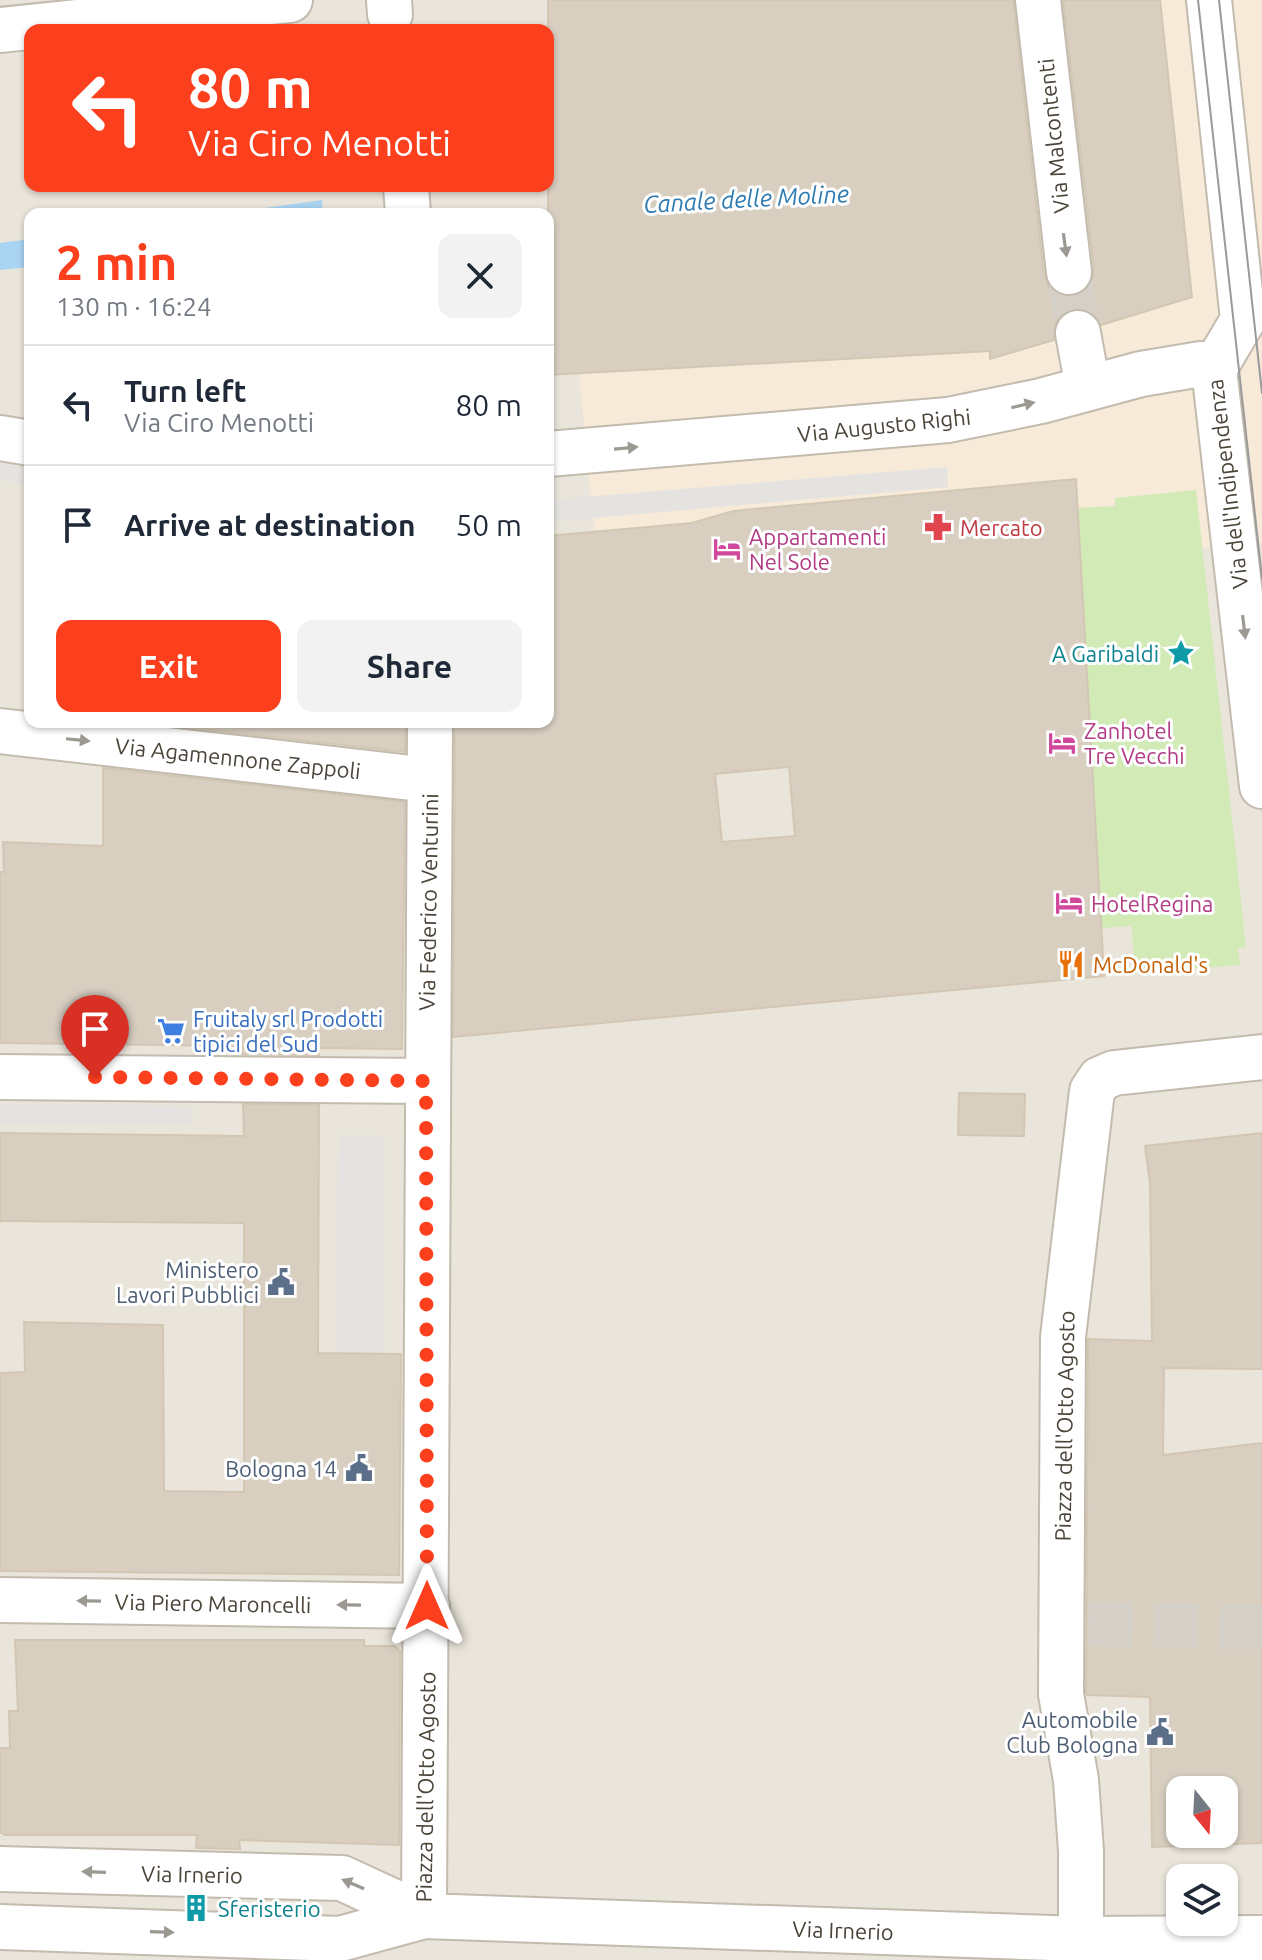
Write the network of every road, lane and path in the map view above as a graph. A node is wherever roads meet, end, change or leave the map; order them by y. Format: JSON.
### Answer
{"nodes":[{"id":1,"x":290,"y":0,"type":"edge"},
{"id":2,"x":1038,"y":0,"type":"edge"},
{"id":3,"x":1209,"y":0,"type":"edge"},
{"id":4,"x":58,"y":24,"type":"edge"},
{"id":5,"x":24,"y":28,"type":"edge"},
{"id":6,"x":0,"y":30,"type":"edge"},
{"id":7,"x":1069,"y":272,"type":"tunnel mouth"},
{"id":8,"x":1253,"y":317,"type":"edge"},
{"id":9,"x":1078,"y":333,"type":"tunnel mouth"},
{"id":10,"x":1214,"y":369,"type":"junction"},
{"id":11,"x":1088,"y":388,"type":"junction"},
{"id":12,"x":0,"y":438,"type":"edge"},
{"id":13,"x":24,"y":442,"type":"edge"},
{"id":14,"x":554,"y":453,"type":"edge"},
{"id":15,"x":430,"y":728,"type":"edge"},
{"id":16,"x":0,"y":731,"type":"edge"},
{"id":17,"x":429,"y":780,"type":"junction"},
{"id":18,"x":1262,"y":786,"type":"edge"},
{"id":19,"x":1262,"y":1057,"type":"edge"},
{"id":20,"x":0,"y":1077,"type":"edge"},
{"id":21,"x":426,"y":1081,"type":"junction"},
{"id":22,"x":0,"y":1600,"type":"edge"},
{"id":23,"x":427,"y":1606,"type":"junction"},
{"id":24,"x":0,"y":1869,"type":"edge"},
{"id":25,"x":424,"y":1916,"type":"junction"},
{"id":26,"x":0,"y":1927,"type":"edge"},
{"id":27,"x":1262,"y":1938,"type":"edge"},
{"id":28,"x":1081,"y":1949,"type":"edge"}],
"edges":[{"from":1,"to":4,"type":"street"},
{"from":2,"to":7,"type":"street","name":"Via Malcontenti","one_way":true},
{"from":3,"to":8,"type":"street","name":"Via dell'Indipendenza"},
{"from":5,"to":6,"type":"street"},
{"from":8,"to":10,"type":"street","name":"Via dell'Indipendenza"},
{"from":9,"to":11,"type":"street"},
{"from":10,"to":11,"type":"street","name":"Via Augusto Righi"},
{"from":10,"to":18,"type":"street","name":"Via dell'Indipendenza","one_way":true},
{"from":14,"to":11,"type":"street","name":"Via Augusto Righi","one_way":true},
{"from":12,"to":13,"type":"street"},
{"from":15,"to":17,"type":"street","name":"Via Federico Venturini"},
{"from":16,"to":17,"type":"street","name":"Via Agamennone Zappoli","one_way":true},
{"from":17,"to":21,"type":"street","name":"Via Federico Venturini"},
{"from":19,"to":28,"type":"street","name":"Piazza dell'Otto Agosto"},
{"from":20,"to":21,"type":"street"},
{"from":21,"to":23,"type":"street","name":"Piazza dell'Otto Agosto"},
{"from":23,"to":22,"type":"street","name":"Via Piero Maroncelli","one_way":true},
{"from":23,"to":25,"type":"street","name":"Piazza dell'Otto Agosto"},
{"from":25,"to":24,"type":"street","name":"Via Irnerio","one_way":true},
{"from":26,"to":25,"type":"street","name":"Via Irnerio","one_way":true},
{"from":25,"to":28,"type":"street","name":"Via Irnerio"},
{"from":27,"to":28,"type":"street","name":"Via Irnerio"}]}
